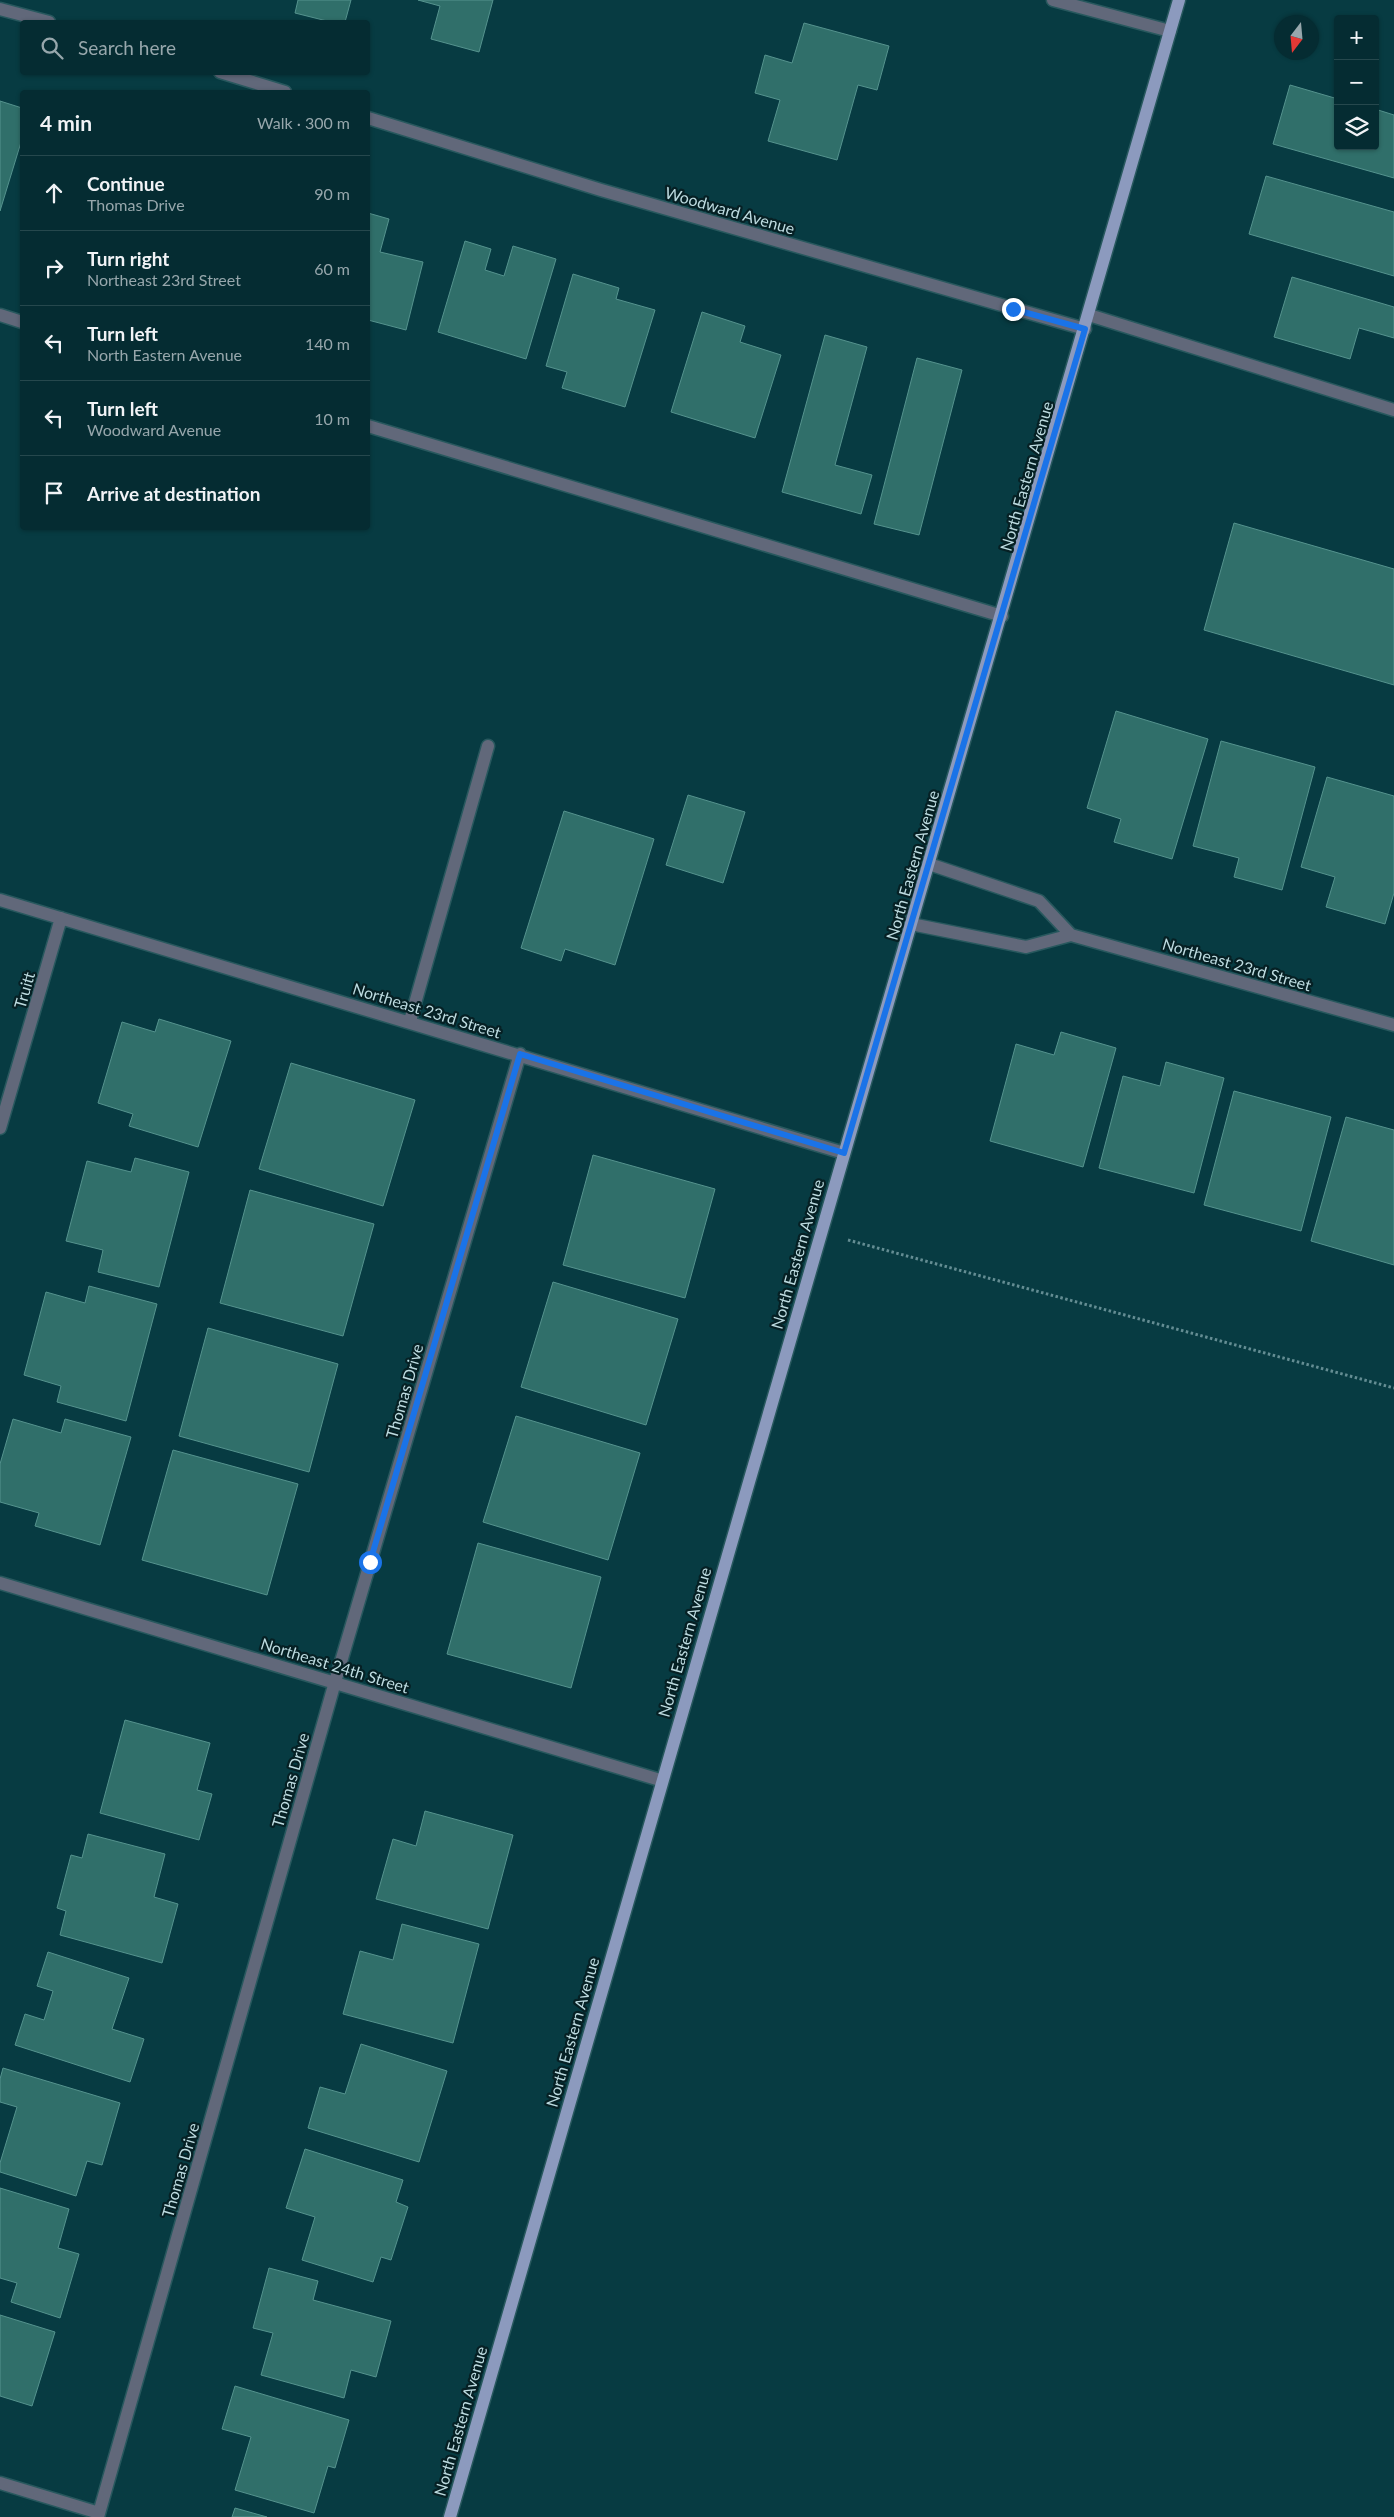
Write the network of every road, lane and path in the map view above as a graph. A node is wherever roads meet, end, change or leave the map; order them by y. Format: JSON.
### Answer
{"nodes":[{"id":1,"x":1053,"y":0,"type":"edge"},
{"id":2,"x":1179,"y":0,"type":"edge"},
{"id":3,"x":0,"y":8,"type":"edge"},
{"id":4,"x":42,"y":20,"type":"edge"},
{"id":5,"x":1170,"y":31,"type":"junction"},
{"id":6,"x":230,"y":75,"type":"edge"},
{"id":7,"x":278,"y":90,"type":"edge"},
{"id":8,"x":370,"y":119,"type":"edge"},
{"id":9,"x":0,"y":315,"type":"edge"},
{"id":10,"x":1089,"y":316,"type":"junction"},
{"id":11,"x":20,"y":321,"type":"edge"},
{"id":12,"x":1085,"y":329,"type":"junction"},
{"id":13,"x":1394,"y":410,"type":"edge"},
{"id":14,"x":370,"y":427,"type":"edge"},
{"id":15,"x":1002,"y":616,"type":"junction"},
{"id":16,"x":488,"y":746,"type":"dead end"},
{"id":17,"x":929,"y":864,"type":"junction"},
{"id":18,"x":0,"y":900,"type":"edge"},
{"id":19,"x":61,"y":918,"type":"junction"},
{"id":20,"x":911,"y":924,"type":"junction"},
{"id":21,"x":1071,"y":935,"type":"junction"},
{"id":22,"x":410,"y":1021,"type":"junction"},
{"id":23,"x":1394,"y":1025,"type":"edge"},
{"id":24,"x":520,"y":1054,"type":"junction"},
{"id":25,"x":0,"y":1128,"type":"edge"},
{"id":26,"x":844,"y":1153,"type":"junction"},
{"id":27,"x":820,"y":1232,"type":"junction"},
{"id":28,"x":1394,"y":1388,"type":"edge"},
{"id":29,"x":0,"y":1583,"type":"edge"},
{"id":30,"x":335,"y":1682,"type":"junction"},
{"id":31,"x":660,"y":1780,"type":"junction"},
{"id":32,"x":0,"y":2483,"type":"edge"},
{"id":33,"x":98,"y":2515,"type":"edge"},
{"id":34,"x":450,"y":2517,"type":"edge"}],
"edges":[{"from":1,"to":5,"type":"street"},
{"from":2,"to":5,"type":"main road","name":"North Eastern Avenue"},
{"from":3,"to":4,"type":"street"},
{"from":5,"to":10,"type":"main road","name":"North Eastern Avenue"},
{"from":6,"to":7,"type":"street"},
{"from":8,"to":12,"type":"street","name":"Woodward Avenue"},
{"from":9,"to":11,"type":"street"},
{"from":10,"to":12,"type":"main road","name":"North Eastern Avenue"},
{"from":10,"to":13,"type":"street"},
{"from":12,"to":15,"type":"main road","name":"North Eastern Avenue"},
{"from":14,"to":15,"type":"street"},
{"from":15,"to":17,"type":"main road","name":"North Eastern Avenue"},
{"from":16,"to":22,"type":"street"},
{"from":17,"to":20,"type":"main road","name":"North Eastern Avenue"},
{"from":17,"to":21,"type":"street"},
{"from":18,"to":19,"type":"street","name":"Northeast 23rd Street"},
{"from":19,"to":22,"type":"street","name":"Northeast 23rd Street"},
{"from":19,"to":25,"type":"street","name":"Truitt"},
{"from":20,"to":21,"type":"street"},
{"from":20,"to":26,"type":"main road","name":"North Eastern Avenue"},
{"from":21,"to":23,"type":"street","name":"Northeast 23rd Street"},
{"from":22,"to":24,"type":"street","name":"Northeast 23rd Street"},
{"from":24,"to":26,"type":"street","name":"Northeast 23rd Street"},
{"from":24,"to":30,"type":"street","name":"Thomas Drive"},
{"from":26,"to":27,"type":"main road","name":"North Eastern Avenue"},
{"from":27,"to":28,"type":"path"},
{"from":27,"to":31,"type":"main road","name":"North Eastern Avenue"},
{"from":29,"to":30,"type":"street","name":"Northeast 24th Street"},
{"from":30,"to":31,"type":"street","name":"Northeast 24th Street"},
{"from":30,"to":33,"type":"street","name":"Thomas Drive"},
{"from":31,"to":34,"type":"main road","name":"North Eastern Avenue"},
{"from":32,"to":33,"type":"street"}]}
